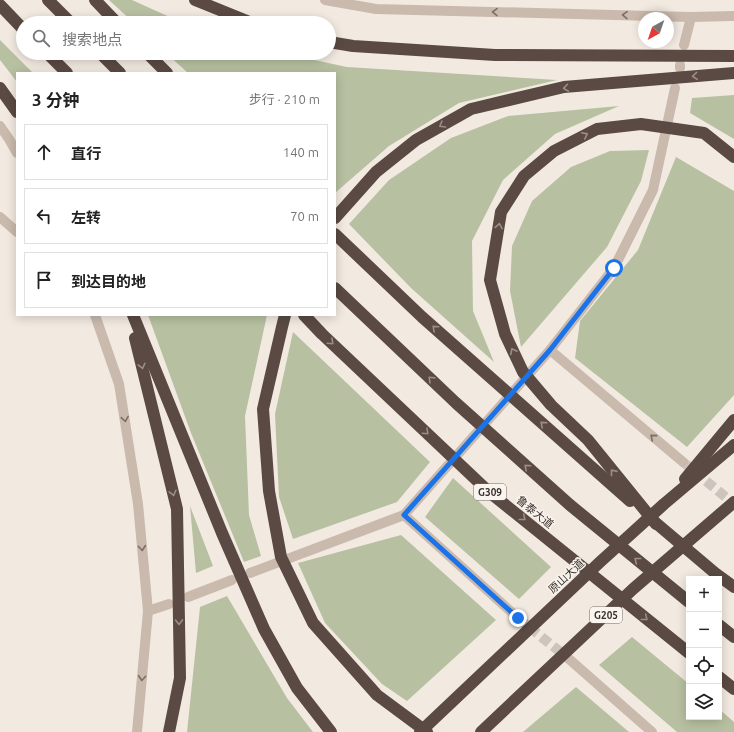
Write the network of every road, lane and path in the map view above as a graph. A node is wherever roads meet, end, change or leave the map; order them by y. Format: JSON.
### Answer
{"nodes":[{"id":1,"x":48,"y":0,"type":"edge"},
{"id":2,"x":94,"y":0,"type":"edge"},
{"id":3,"x":195,"y":0,"type":"edge"},
{"id":4,"x":325,"y":0,"type":"edge"},
{"id":5,"x":0,"y":5,"type":"edge"},
{"id":6,"x":64,"y":16,"type":"edge"},
{"id":7,"x":110,"y":16,"type":"edge"},
{"id":8,"x":235,"y":16,"type":"edge"},
{"id":9,"x":734,"y":16,"type":"edge"},
{"id":10,"x":691,"y":17,"type":"junction"},
{"id":11,"x":16,"y":21,"type":"edge"},
{"id":12,"x":336,"y":43,"type":"edge"},
{"id":13,"x":684,"y":45,"type":"dead end"},
{"id":14,"x":734,"y":56,"type":"edge"},
{"id":15,"x":54,"y":60,"type":"edge"},
{"id":16,"x":107,"y":60,"type":"edge"},
{"id":17,"x":154,"y":60,"type":"edge"},
{"id":18,"x":66,"y":72,"type":"edge"},
{"id":19,"x":119,"y":72,"type":"edge"},
{"id":20,"x":166,"y":72,"type":"edge"},
{"id":21,"x":734,"y":73,"type":"edge"},
{"id":22,"x":0,"y":88,"type":"edge"},
{"id":23,"x":675,"y":88,"type":"dead end"},
{"id":24,"x":16,"y":111,"type":"edge"},
{"id":25,"x":0,"y":126,"type":"edge"},
{"id":26,"x":16,"y":151,"type":"edge"},
{"id":27,"x":734,"y":157,"type":"edge"},
{"id":28,"x":0,"y":217,"type":"edge"},
{"id":29,"x":336,"y":217,"type":"edge"},
{"id":30,"x":16,"y":231,"type":"edge"},
{"id":31,"x":336,"y":235,"type":"edge"},
{"id":32,"x":336,"y":289,"type":"edge"},
{"id":33,"x":95,"y":316,"type":"edge"},
{"id":34,"x":131,"y":316,"type":"edge"},
{"id":35,"x":131,"y":316,"type":"edge"},
{"id":36,"x":285,"y":316,"type":"edge"},
{"id":37,"x":305,"y":316,"type":"edge"},
{"id":38,"x":550,"y":350,"type":"junction"},
{"id":39,"x":734,"y":420,"type":"edge"},
{"id":40,"x":734,"y":445,"type":"edge"},
{"id":41,"x":683,"y":462,"type":"tunnel mouth"},
{"id":42,"x":734,"y":502,"type":"edge"},
{"id":43,"x":664,"y":504,"type":"junction"},
{"id":44,"x":734,"y":512,"type":"edge"},
{"id":45,"x":404,"y":515,"type":"junction"},
{"id":46,"x":656,"y":524,"type":"junction"},
{"id":47,"x":691,"y":539,"type":"junction"},
{"id":48,"x":250,"y":573,"type":"dead end"},
{"id":49,"x":232,"y":580,"type":"dead end"},
{"id":50,"x":734,"y":587,"type":"edge"},
{"id":51,"x":188,"y":597,"type":"dead end"},
{"id":52,"x":686,"y":600,"type":"edge"},
{"id":53,"x":169,"y":604,"type":"dead end"},
{"id":54,"x":148,"y":611,"type":"junction"},
{"id":55,"x":518,"y":618,"type":"tunnel mouth"},
{"id":56,"x":722,"y":627,"type":"edge"},
{"id":57,"x":734,"y":637,"type":"edge"},
{"id":58,"x":686,"y":651,"type":"edge"},
{"id":59,"x":569,"y":659,"type":"tunnel mouth"},
{"id":60,"x":722,"y":679,"type":"edge"},
{"id":61,"x":734,"y":689,"type":"edge"},
{"id":62,"x":137,"y":732,"type":"edge"},
{"id":63,"x":169,"y":732,"type":"edge"},
{"id":64,"x":331,"y":732,"type":"edge"},
{"id":65,"x":420,"y":732,"type":"edge"},
{"id":66,"x":426,"y":732,"type":"edge"},
{"id":67,"x":481,"y":732,"type":"edge"},
{"id":68,"x":652,"y":732,"type":"edge"}],
"edges":[{"from":1,"to":6,"type":"highway"},
{"from":2,"to":7,"type":"highway"},
{"from":3,"to":8,"type":"highway"},
{"from":10,"to":4,"type":"street","one_way":true},
{"from":5,"to":11,"type":"highway"},
{"from":9,"to":10,"type":"street"},
{"from":10,"to":13,"type":"street"},
{"from":12,"to":14,"type":"highway"},
{"from":15,"to":18,"type":"highway"},
{"from":16,"to":19,"type":"highway"},
{"from":17,"to":20,"type":"highway"},
{"from":21,"to":29,"type":"highway","one_way":true},
{"from":22,"to":24,"type":"highway"},
{"from":23,"to":38,"type":"street"},
{"from":25,"to":26,"type":"street"},
{"from":46,"to":27,"type":"highway","one_way":true},
{"from":28,"to":30,"type":"street"},
{"from":46,"to":31,"type":"highway","one_way":true},
{"from":52,"to":32,"type":"highway","one_way":true},
{"from":33,"to":54,"type":"street","one_way":true},
{"from":34,"to":64,"type":"highway"},
{"from":35,"to":63,"type":"highway","one_way":true},
{"from":36,"to":66,"type":"highway"},
{"from":37,"to":58,"type":"highway","name":"鲁泰大道","number":"G309","one_way":true},
{"from":41,"to":38,"type":"street","one_way":true},
{"from":38,"to":45,"type":"street"},
{"from":39,"to":43,"type":"highway"},
{"from":40,"to":43,"type":"highway","name":"原山大道"},
{"from":42,"to":47,"type":"highway","number":"G205"},
{"from":43,"to":65,"type":"highway","name":"原山大道"},
{"from":44,"to":47,"type":"highway"},
{"from":45,"to":48,"type":"street"},
{"from":45,"to":55,"type":"street"},
{"from":46,"to":50,"type":"highway"},
{"from":47,"to":67,"type":"highway","number":"G205"},
{"from":49,"to":51,"type":"street"},
{"from":53,"to":54,"type":"street"},
{"from":54,"to":62,"type":"street","one_way":true},
{"from":56,"to":57,"type":"highway"},
{"from":59,"to":68,"type":"street"},
{"from":60,"to":61,"type":"highway"}]}
